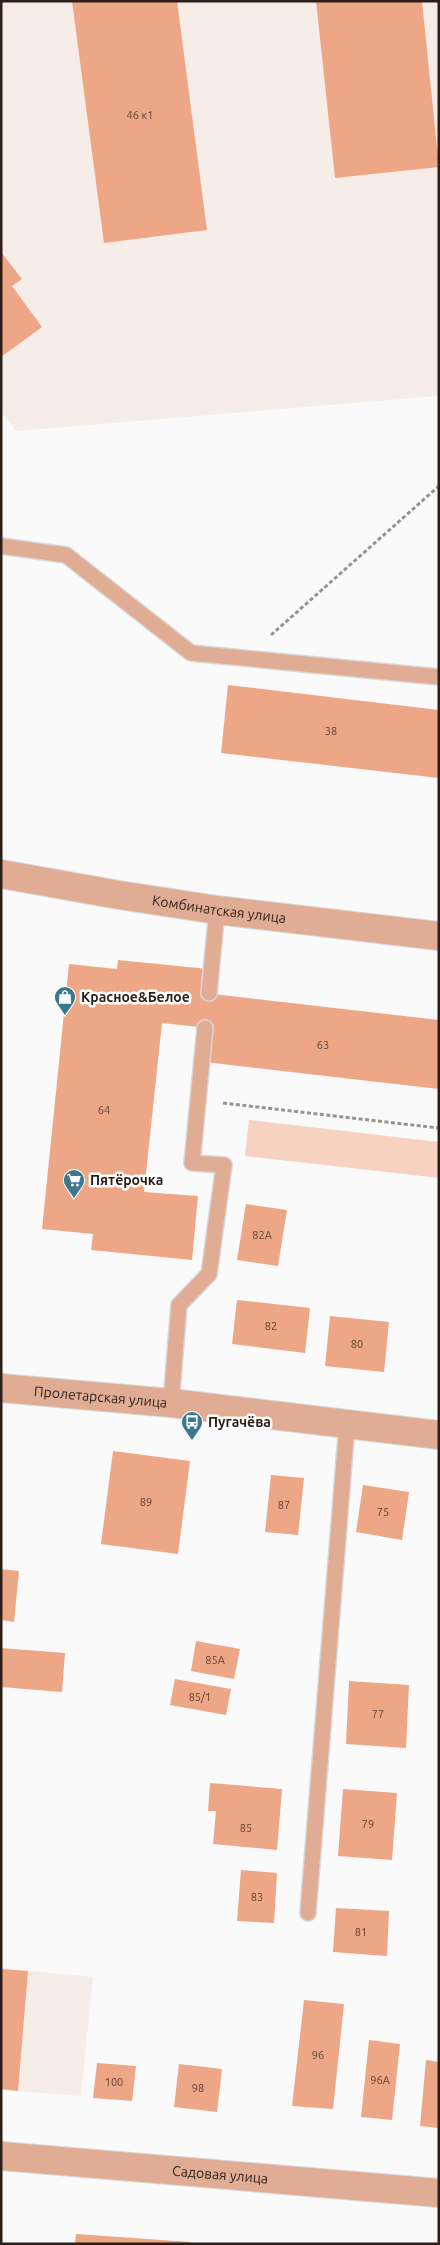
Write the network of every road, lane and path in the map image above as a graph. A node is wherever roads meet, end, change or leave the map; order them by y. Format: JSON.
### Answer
{"nodes":[{"id":1,"x":439,"y":486,"type":"edge"},
{"id":2,"x":1,"y":546,"type":"edge"},
{"id":3,"x":244,"y":659,"type":"junction"},
{"id":4,"x":439,"y":677,"type":"edge"},
{"id":5,"x":1,"y":874,"type":"edge"},
{"id":6,"x":217,"y":910,"type":"junction"},
{"id":7,"x":439,"y":936,"type":"edge"},
{"id":8,"x":209,"y":993,"type":"dead end"},
{"id":9,"x":205,"y":1028,"type":"dead end"},
{"id":10,"x":199,"y":1100,"type":"junction"},
{"id":11,"x":439,"y":1128,"type":"edge"},
{"id":12,"x":1,"y":1388,"type":"edge"},
{"id":13,"x":171,"y":1404,"type":"junction"},
{"id":14,"x":348,"y":1424,"type":"junction"},
{"id":15,"x":439,"y":1435,"type":"edge"},
{"id":16,"x":308,"y":1913,"type":"dead end"},
{"id":17,"x":1,"y":2156,"type":"edge"},
{"id":18,"x":439,"y":2193,"type":"edge"}],
"edges":[{"from":1,"to":3,"type":"path"},
{"from":2,"to":3,"type":"lane"},
{"from":3,"to":4,"type":"lane"},
{"from":5,"to":6,"type":"street","name":"Комбинатская улица"},
{"from":6,"to":7,"type":"street","name":"Комбинатская улица"},
{"from":6,"to":8,"type":"lane"},
{"from":9,"to":10,"type":"lane"},
{"from":10,"to":11,"type":"path"},
{"from":10,"to":13,"type":"lane"},
{"from":12,"to":13,"type":"street","name":"Пролетарская улица"},
{"from":13,"to":14,"type":"street","name":"Пролетарская улица"},
{"from":14,"to":15,"type":"street","name":"Пролетарская улица"},
{"from":14,"to":16,"type":"lane"},
{"from":17,"to":18,"type":"street","name":"Садовая улица"}]}
